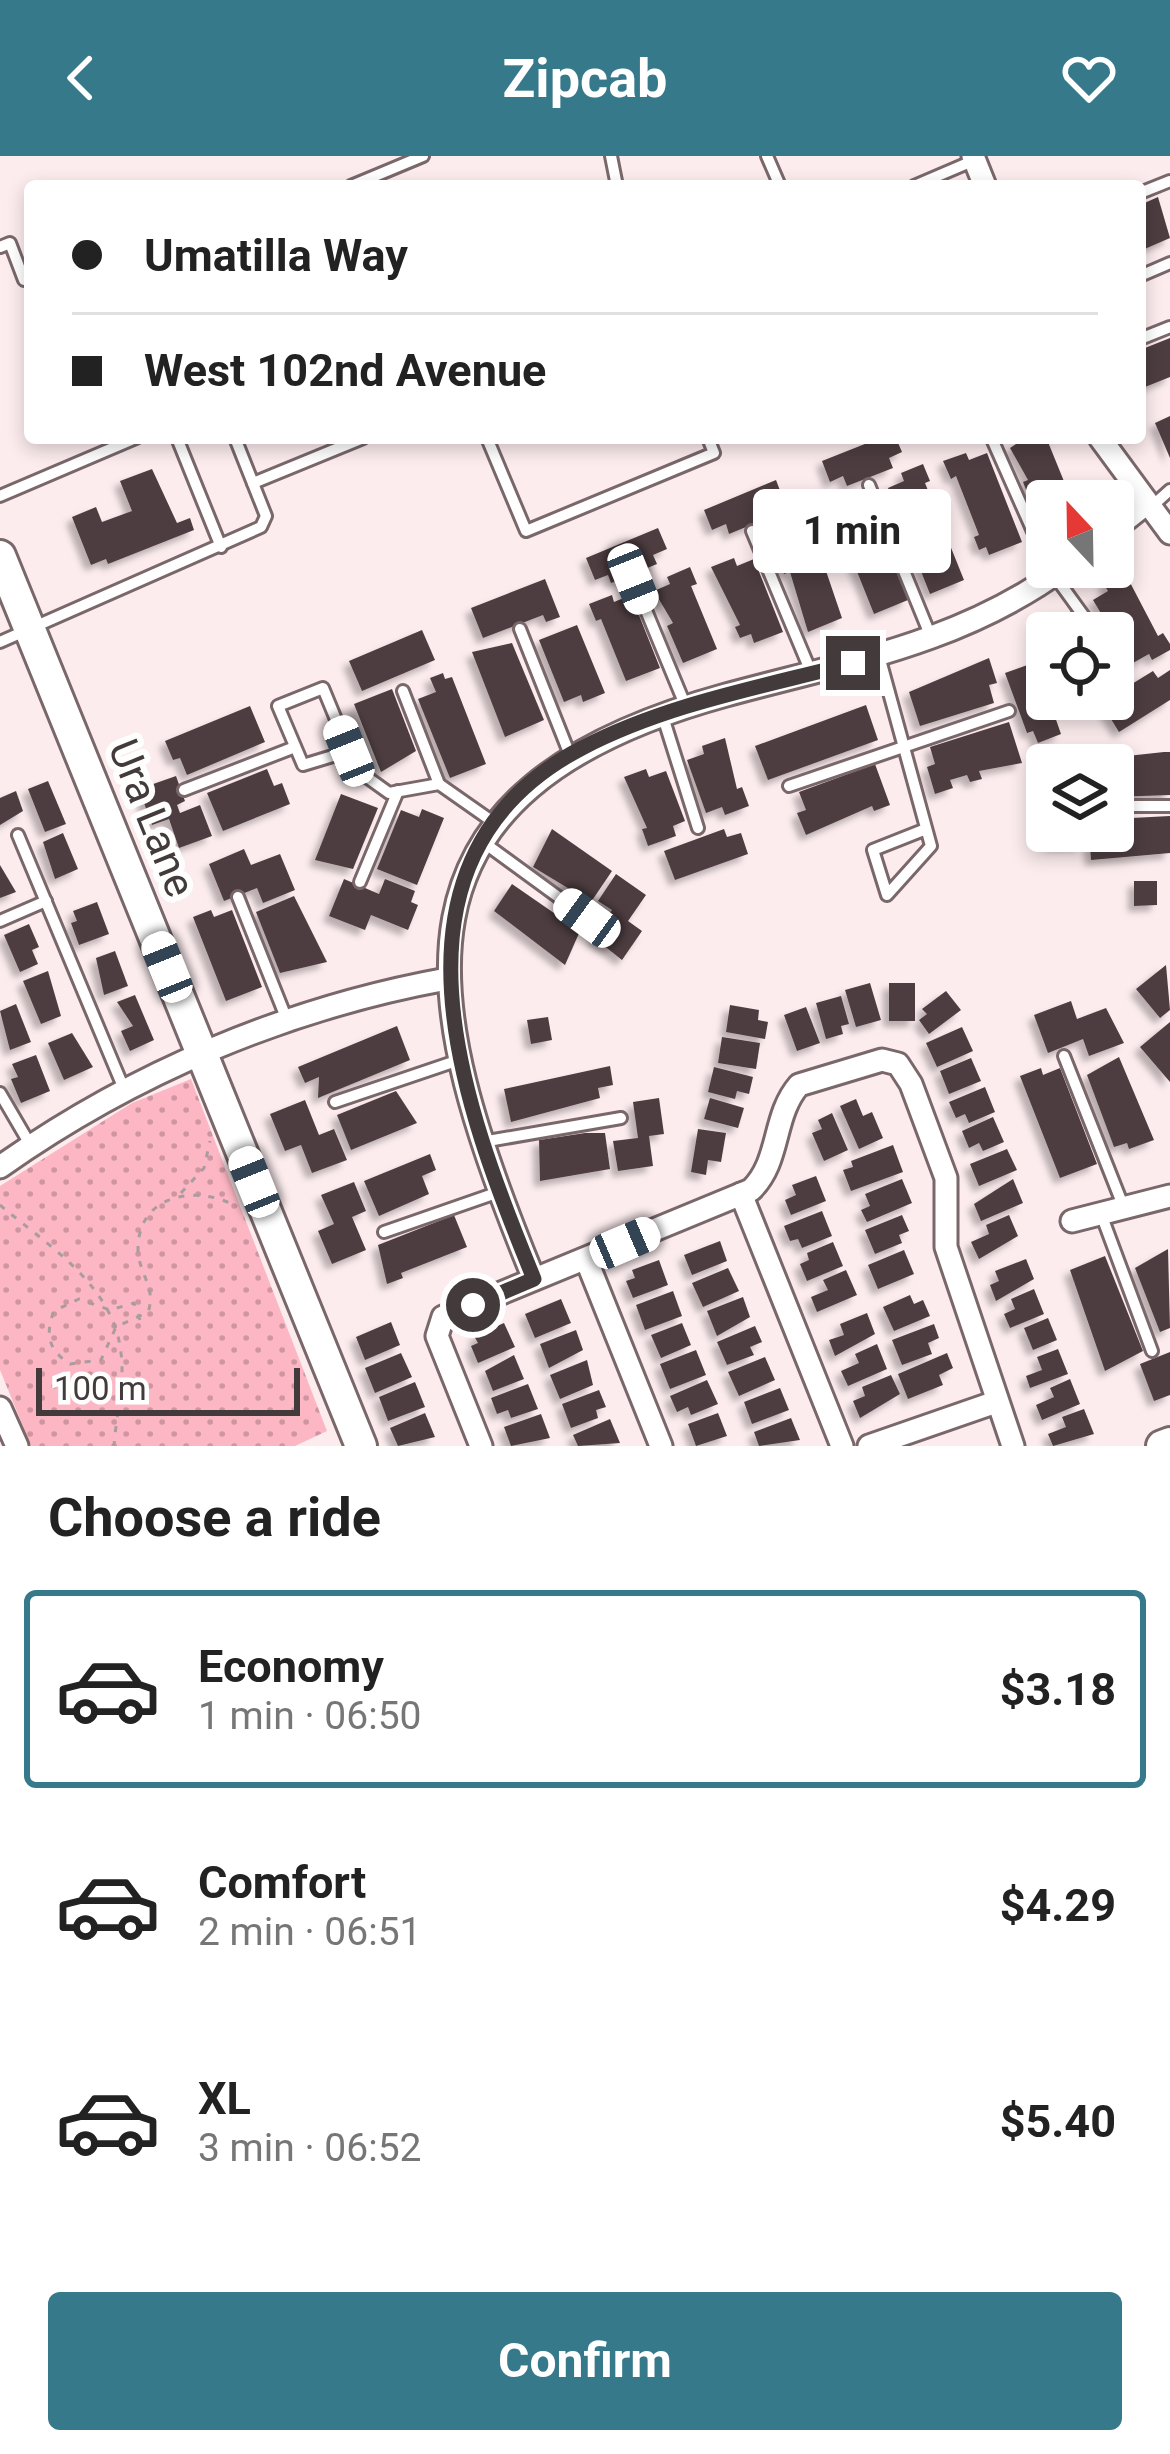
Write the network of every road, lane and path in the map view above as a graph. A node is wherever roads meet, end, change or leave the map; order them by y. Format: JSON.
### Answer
{"nodes":[{"id":1,"x":423,"y":156,"type":"edge"},
{"id":2,"x":974,"y":158,"type":"edge"},
{"id":3,"x":365,"y":180,"type":"edge"},
{"id":4,"x":927,"y":180,"type":"edge"},
{"id":5,"x":0,"y":247,"type":"edge"},
{"id":6,"x":24,"y":280,"type":"dead end"},
{"id":7,"x":122,"y":444,"type":"edge"},
{"id":8,"x":179,"y":444,"type":"edge"},
{"id":9,"x":237,"y":444,"type":"edge"},
{"id":10,"x":348,"y":444,"type":"edge"},
{"id":11,"x":490,"y":444,"type":"edge"},
{"id":12,"x":710,"y":444,"type":"edge"},
{"id":13,"x":994,"y":444,"type":"edge"},
{"id":14,"x":1104,"y":444,"type":"edge"},
{"id":15,"x":253,"y":483,"type":"junction"},
{"id":16,"x":869,"y":485,"type":"dead end"},
{"id":17,"x":1170,"y":490,"type":"edge"},
{"id":18,"x":0,"y":496,"type":"edge"},
{"id":19,"x":1149,"y":506,"type":"junction"},
{"id":20,"x":1026,"y":510,"type":"edge"},
{"id":21,"x":1134,"y":516,"type":"edge"},
{"id":22,"x":752,"y":531,"type":"dead end"},
{"id":23,"x":1170,"y":532,"type":"edge"},
{"id":24,"x":221,"y":547,"type":"junction"},
{"id":25,"x":0,"y":556,"type":"edge"},
{"id":26,"x":633,"y":579,"type":"dead end"},
{"id":27,"x":1030,"y":588,"type":"edge"},
{"id":28,"x":16,"y":614,"type":"edge"},
{"id":29,"x":520,"y":629,"type":"dead end"},
{"id":30,"x":932,"y":640,"type":"junction"},
{"id":31,"x":0,"y":642,"type":"edge"},
{"id":32,"x":879,"y":656,"type":"junction"},
{"id":33,"x":812,"y":674,"type":"junction"},
{"id":34,"x":403,"y":692,"type":"dead end"},
{"id":35,"x":686,"y":707,"type":"junction"},
{"id":36,"x":1009,"y":711,"type":"dead end"},
{"id":37,"x":662,"y":715,"type":"junction"},
{"id":38,"x":295,"y":747,"type":"junction"},
{"id":39,"x":903,"y":748,"type":"junction"},
{"id":40,"x":336,"y":755,"type":"junction"},
{"id":41,"x":570,"y":755,"type":"junction"},
{"id":42,"x":439,"y":784,"type":"junction"},
{"id":43,"x":789,"y":786,"type":"dead end"},
{"id":44,"x":184,"y":790,"type":"dead end"},
{"id":45,"x":398,"y":791,"type":"junction"},
{"id":46,"x":1134,"y":806,"type":"edge"},
{"id":47,"x":1170,"y":806,"type":"edge"},
{"id":48,"x":698,"y":828,"type":"dead end"},
{"id":49,"x":926,"y":829,"type":"junction"},
{"id":50,"x":489,"y":833,"type":"junction"},
{"id":51,"x":18,"y":835,"type":"dead end"},
{"id":52,"x":360,"y":882,"type":"dead end"},
{"id":53,"x":238,"y":897,"type":"dead end"},
{"id":54,"x":46,"y":901,"type":"junction"},
{"id":55,"x":587,"y":918,"type":"dead end"},
{"id":56,"x":0,"y":921,"type":"edge"},
{"id":57,"x":447,"y":979,"type":"junction"},
{"id":58,"x":287,"y":1020,"type":"junction"},
{"id":59,"x":203,"y":1055,"type":"junction"},
{"id":60,"x":1064,"y":1056,"type":"dead end"},
{"id":61,"x":462,"y":1059,"type":"junction"},
{"id":62,"x":124,"y":1089,"type":"junction"},
{"id":63,"x":0,"y":1093,"type":"edge"},
{"id":64,"x":335,"y":1102,"type":"dead end"},
{"id":65,"x":620,"y":1118,"type":"dead end"},
{"id":66,"x":212,"y":1134,"type":"dead end"},
{"id":67,"x":481,"y":1142,"type":"junction"},
{"id":68,"x":32,"y":1146,"type":"junction"},
{"id":69,"x":0,"y":1167,"type":"edge"},
{"id":70,"x":499,"y":1192,"type":"junction"},
{"id":71,"x":179,"y":1194,"type":"junction"},
{"id":72,"x":741,"y":1194,"type":"junction"},
{"id":73,"x":1170,"y":1196,"type":"edge"},
{"id":74,"x":0,"y":1204,"type":"edge"},
{"id":75,"x":241,"y":1210,"type":"dead end"},
{"id":76,"x":1112,"y":1211,"type":"junction"},
{"id":77,"x":1072,"y":1221,"type":"dead end"},
{"id":78,"x":384,"y":1232,"type":"dead end"},
{"id":79,"x":586,"y":1258,"type":"junction"},
{"id":80,"x":534,"y":1279,"type":"junction"},
{"id":81,"x":110,"y":1310,"type":"junction"},
{"id":82,"x":140,"y":1320,"type":"junction"},
{"id":83,"x":116,"y":1327,"type":"junction"},
{"id":84,"x":1152,"y":1351,"type":"dead end"},
{"id":85,"x":996,"y":1402,"type":"junction"},
{"id":86,"x":0,"y":1408,"type":"edge"},
{"id":87,"x":350,"y":1443,"type":"edge"},
{"id":88,"x":17,"y":1446,"type":"edge"},
{"id":89,"x":114,"y":1446,"type":"edge"},
{"id":90,"x":481,"y":1446,"type":"edge"},
{"id":91,"x":661,"y":1446,"type":"edge"},
{"id":92,"x":842,"y":1446,"type":"edge"},
{"id":93,"x":869,"y":1446,"type":"edge"},
{"id":94,"x":1013,"y":1446,"type":"edge"}],
"edges":[{"from":1,"to":3,"type":"lane"},
{"from":2,"to":4,"type":"lane"},
{"from":5,"to":6,"type":"lane"},
{"from":7,"to":18,"type":"lane"},
{"from":8,"to":24,"type":"lane"},
{"from":9,"to":15,"type":"lane"},
{"from":10,"to":15,"type":"lane"},
{"from":11,"to":12,"type":"lane"},
{"from":13,"to":20,"type":"lane"},
{"from":14,"to":19,"type":"street"},
{"from":15,"to":24,"type":"lane"},
{"from":16,"to":30,"type":"lane"},
{"from":17,"to":19,"type":"lane"},
{"from":19,"to":21,"type":"street"},
{"from":19,"to":23,"type":"street"},
{"from":22,"to":33,"type":"lane"},
{"from":24,"to":28,"type":"lane"},
{"from":25,"to":28,"type":"street","name":"Ura Lane"},
{"from":26,"to":35,"type":"lane"},
{"from":27,"to":30,"type":"street"},
{"from":28,"to":31,"type":"lane"},
{"from":28,"to":59,"type":"street","name":"Ura Lane"},
{"from":29,"to":41,"type":"lane"},
{"from":30,"to":32,"type":"street"},
{"from":32,"to":33,"type":"street"},
{"from":32,"to":39,"type":"lane"},
{"from":33,"to":35,"type":"street"},
{"from":34,"to":42,"type":"lane"},
{"from":35,"to":37,"type":"street"},
{"from":36,"to":39,"type":"lane"},
{"from":37,"to":41,"type":"street"},
{"from":37,"to":48,"type":"lane"},
{"from":38,"to":40,"type":"lane"},
{"from":38,"to":40,"type":"lane"},
{"from":38,"to":44,"type":"lane"},
{"from":39,"to":43,"type":"lane"},
{"from":39,"to":49,"type":"lane"},
{"from":40,"to":45,"type":"lane"},
{"from":41,"to":50,"type":"street"},
{"from":42,"to":45,"type":"lane"},
{"from":42,"to":50,"type":"lane"},
{"from":45,"to":52,"type":"lane"},
{"from":46,"to":47,"type":"lane"},
{"from":49,"to":49,"type":"lane"},
{"from":50,"to":55,"type":"lane"},
{"from":50,"to":57,"type":"street"},
{"from":51,"to":54,"type":"lane"},
{"from":53,"to":58,"type":"lane"},
{"from":54,"to":56,"type":"lane"},
{"from":54,"to":62,"type":"lane"},
{"from":57,"to":58,"type":"street"},
{"from":57,"to":61,"type":"street"},
{"from":58,"to":59,"type":"street"},
{"from":59,"to":62,"type":"street"},
{"from":59,"to":87,"type":"street","name":"Ura Lane"},
{"from":60,"to":76,"type":"lane"},
{"from":61,"to":64,"type":"lane"},
{"from":61,"to":67,"type":"street"},
{"from":62,"to":68,"type":"street"},
{"from":63,"to":68,"type":"lane"},
{"from":65,"to":67,"type":"lane"},
{"from":66,"to":71,"type":"path"},
{"from":67,"to":70,"type":"street"},
{"from":68,"to":69,"type":"street"},
{"from":70,"to":78,"type":"lane"},
{"from":70,"to":80,"type":"street"},
{"from":71,"to":75,"type":"path"},
{"from":71,"to":82,"type":"path"},
{"from":72,"to":79,"type":"street"},
{"from":72,"to":85,"type":"street"},
{"from":72,"to":92,"type":"street"},
{"from":73,"to":76,"type":"street"},
{"from":74,"to":81,"type":"path"},
{"from":76,"to":77,"type":"street"},
{"from":76,"to":84,"type":"lane"},
{"from":79,"to":80,"type":"street"},
{"from":79,"to":91,"type":"street"},
{"from":80,"to":90,"type":"street"},
{"from":81,"to":82,"type":"path"},
{"from":81,"to":83,"type":"path"},
{"from":81,"to":83,"type":"path"},
{"from":82,"to":83,"type":"path"},
{"from":83,"to":89,"type":"path"},
{"from":85,"to":93,"type":"street"},
{"from":85,"to":94,"type":"street"},
{"from":86,"to":88,"type":"street"}]}
